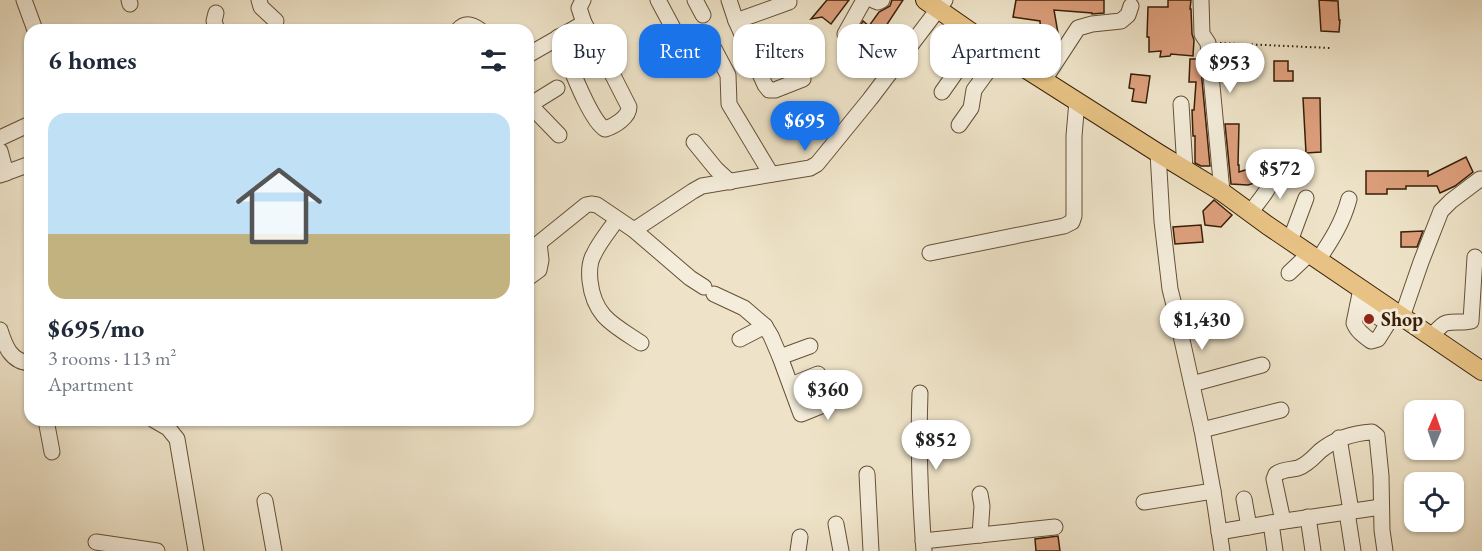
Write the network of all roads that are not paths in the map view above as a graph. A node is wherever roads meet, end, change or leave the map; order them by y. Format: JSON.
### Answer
{"nodes":[{"id":1,"x":24,"y":0,"type":"edge"},
{"id":2,"x":259,"y":0,"type":"edge"},
{"id":3,"x":658,"y":0,"type":"edge"},
{"id":4,"x":695,"y":0,"type":"edge"},
{"id":5,"x":729,"y":0,"type":"edge"},
{"id":6,"x":864,"y":0,"type":"edge"},
{"id":7,"x":873,"y":0,"type":"edge"},
{"id":8,"x":882,"y":0,"type":"edge"},
{"id":9,"x":1201,"y":0,"type":"edge"},
{"id":10,"x":789,"y":2,"type":"dead end"},
{"id":11,"x":578,"y":3,"type":"edge"},
{"id":12,"x":936,"y":3,"type":"edge"},
{"id":13,"x":1131,"y":6,"type":"dead end"},
{"id":14,"x":216,"y":14,"type":"dead end"},
{"id":15,"x":703,"y":15,"type":"dead end"},
{"id":16,"x":276,"y":21,"type":"dead end"},
{"id":17,"x":736,"y":21,"type":"junction"},
{"id":18,"x":584,"y":23,"type":"edge"},
{"id":19,"x":33,"y":24,"type":"edge"},
{"id":20,"x":215,"y":24,"type":"edge"},
{"id":21,"x":670,"y":24,"type":"edge"},
{"id":22,"x":737,"y":24,"type":"edge"},
{"id":23,"x":850,"y":24,"type":"edge"},
{"id":24,"x":962,"y":24,"type":"edge"},
{"id":25,"x":552,"y":40,"type":"edge"},
{"id":26,"x":534,"y":51,"type":"edge"},
{"id":27,"x":721,"y":61,"type":"edge"},
{"id":28,"x":576,"y":78,"type":"edge"},
{"id":29,"x":613,"y":78,"type":"edge"},
{"id":30,"x":761,"y":78,"type":"edge"},
{"id":31,"x":952,"y":78,"type":"edge"},
{"id":32,"x":983,"y":78,"type":"edge"},
{"id":33,"x":1041,"y":78,"type":"edge"},
{"id":34,"x":803,"y":79,"type":"dead end"},
{"id":35,"x":1044,"y":80,"type":"junction"},
{"id":36,"x":556,"y":88,"type":"dead end"},
{"id":37,"x":942,"y":92,"type":"dead end"},
{"id":38,"x":1077,"y":101,"type":"junction"},
{"id":39,"x":534,"y":103,"type":"edge"},
{"id":40,"x":1181,"y":104,"type":"dead end"},
{"id":41,"x":534,"y":111,"type":"edge"},
{"id":42,"x":959,"y":124,"type":"dead end"},
{"id":43,"x":24,"y":127,"type":"edge"},
{"id":44,"x":559,"y":135,"type":"dead end"},
{"id":45,"x":0,"y":138,"type":"edge"},
{"id":46,"x":694,"y":142,"type":"dead end"},
{"id":47,"x":0,"y":151,"type":"edge"},
{"id":48,"x":1158,"y":153,"type":"junction"},
{"id":49,"x":24,"y":166,"type":"edge"},
{"id":50,"x":1185,"y":169,"type":"junction"},
{"id":51,"x":1274,"y":172,"type":"dead end"},
{"id":52,"x":3,"y":173,"type":"edge"},
{"id":53,"x":771,"y":174,"type":"junction"},
{"id":54,"x":1480,"y":179,"type":"dead end"},
{"id":55,"x":730,"y":182,"type":"junction"},
{"id":56,"x":1222,"y":192,"type":"junction"},
{"id":57,"x":1306,"y":198,"type":"dead end"},
{"id":58,"x":1349,"y":199,"type":"dead end"},
{"id":59,"x":1250,"y":213,"type":"junction"},
{"id":60,"x":617,"y":219,"type":"junction"},
{"id":61,"x":634,"y":230,"type":"junction"},
{"id":62,"x":1290,"y":241,"type":"junction"},
{"id":63,"x":534,"y":242,"type":"edge"},
{"id":64,"x":930,"y":253,"type":"dead end"},
{"id":65,"x":1313,"y":257,"type":"junction"},
{"id":66,"x":1475,"y":257,"type":"dead end"},
{"id":67,"x":1289,"y":273,"type":"dead end"},
{"id":68,"x":534,"y":274,"type":"edge"},
{"id":69,"x":1359,"y":297,"type":"junction"},
{"id":70,"x":1395,"y":317,"type":"junction"},
{"id":71,"x":765,"y":326,"type":"junction"},
{"id":72,"x":0,"y":330,"type":"edge"},
{"id":73,"x":1431,"y":337,"type":"junction"},
{"id":74,"x":740,"y":339,"type":"dead end"},
{"id":75,"x":641,"y":343,"type":"dead end"},
{"id":76,"x":810,"y":346,"type":"dead end"},
{"id":77,"x":780,"y":357,"type":"junction"},
{"id":78,"x":24,"y":362,"type":"edge"},
{"id":79,"x":1262,"y":365,"type":"dead end"},
{"id":80,"x":1482,"y":371,"type":"edge"},
{"id":81,"x":818,"y":374,"type":"dead end"},
{"id":82,"x":1192,"y":384,"type":"junction"},
{"id":83,"x":790,"y":385,"type":"junction"},
{"id":84,"x":920,"y":393,"type":"dead end"},
{"id":85,"x":843,"y":398,"type":"dead end"},
{"id":86,"x":1281,"y":410,"type":"dead end"},
{"id":87,"x":47,"y":426,"type":"edge"},
{"id":88,"x":164,"y":426,"type":"edge"},
{"id":89,"x":1202,"y":430,"type":"junction"},
{"id":90,"x":1339,"y":438,"type":"junction"},
{"id":91,"x":52,"y":452,"type":"dead end"},
{"id":92,"x":867,"y":474,"type":"dead end"},
{"id":93,"x":1213,"y":491,"type":"junction"},
{"id":94,"x":980,"y":494,"type":"dead end"},
{"id":95,"x":1244,"y":499,"type":"dead end"},
{"id":96,"x":265,"y":501,"type":"dead end"},
{"id":97,"x":1144,"y":502,"type":"dead end"},
{"id":98,"x":1382,"y":507,"type":"junction"},
{"id":99,"x":1349,"y":512,"type":"junction"},
{"id":100,"x":1308,"y":518,"type":"junction"},
{"id":101,"x":1277,"y":522,"type":"junction"},
{"id":102,"x":836,"y":524,"type":"dead end"},
{"id":103,"x":1055,"y":527,"type":"dead end"},
{"id":104,"x":1249,"y":527,"type":"junction"},
{"id":105,"x":1219,"y":532,"type":"junction"},
{"id":106,"x":980,"y":535,"type":"junction"},
{"id":107,"x":96,"y":542,"type":"dead end"},
{"id":108,"x":924,"y":546,"type":"edge"},
{"id":109,"x":157,"y":551,"type":"edge"},
{"id":110,"x":196,"y":551,"type":"edge"},
{"id":111,"x":274,"y":551,"type":"edge"},
{"id":112,"x":841,"y":551,"type":"edge"},
{"id":113,"x":871,"y":551,"type":"edge"},
{"id":114,"x":1222,"y":551,"type":"edge"},
{"id":115,"x":1275,"y":551,"type":"edge"},
{"id":116,"x":1313,"y":551,"type":"edge"},
{"id":117,"x":1353,"y":551,"type":"edge"},
{"id":118,"x":1385,"y":551,"type":"edge"}],
"edges":[{"from":1,"to":19,"type":"street"},
{"from":2,"to":16,"type":"street"},
{"from":3,"to":21,"type":"street"},
{"from":4,"to":15,"type":"street"},
{"from":5,"to":17,"type":"street"},
{"from":6,"to":23,"type":"street"},
{"from":7,"to":8,"type":"street"},
{"from":9,"to":56,"type":"street"},
{"from":10,"to":17,"type":"street"},
{"from":11,"to":18,"type":"street"},
{"from":12,"to":24,"type":"main road"},
{"from":12,"to":53,"type":"street"},
{"from":13,"to":35,"type":"street"},
{"from":14,"to":20,"type":"street"},
{"from":17,"to":22,"type":"street"},
{"from":25,"to":26,"type":"street"},
{"from":27,"to":53,"type":"street"},
{"from":28,"to":29,"type":"street"},
{"from":30,"to":34,"type":"street"},
{"from":31,"to":37,"type":"street"},
{"from":32,"to":42,"type":"street"},
{"from":33,"to":35,"type":"main road"},
{"from":35,"to":38,"type":"main road"},
{"from":36,"to":39,"type":"street"},
{"from":38,"to":48,"type":"main road"},
{"from":38,"to":64,"type":"street"},
{"from":40,"to":50,"type":"street"},
{"from":41,"to":44,"type":"street"},
{"from":43,"to":45,"type":"street"},
{"from":46,"to":55,"type":"street"},
{"from":47,"to":52,"type":"street"},
{"from":48,"to":50,"type":"main road"},
{"from":48,"to":82,"type":"street"},
{"from":49,"to":52,"type":"street"},
{"from":50,"to":56,"type":"main road"},
{"from":51,"to":59,"type":"street"},
{"from":53,"to":55,"type":"street"},
{"from":54,"to":70,"type":"street"},
{"from":55,"to":61,"type":"street"},
{"from":56,"to":59,"type":"main road"},
{"from":57,"to":62,"type":"street"},
{"from":58,"to":65,"type":"street"},
{"from":59,"to":62,"type":"main road"},
{"from":60,"to":61,"type":"street"},
{"from":60,"to":63,"type":"street"},
{"from":60,"to":75,"type":"street"},
{"from":61,"to":71,"type":"street"},
{"from":62,"to":65,"type":"main road"},
{"from":63,"to":68,"type":"street"},
{"from":65,"to":67,"type":"street"},
{"from":65,"to":69,"type":"main road"},
{"from":66,"to":73,"type":"street"},
{"from":69,"to":70,"type":"main road"},
{"from":69,"to":70,"type":"street"},
{"from":70,"to":73,"type":"main road"},
{"from":71,"to":74,"type":"street"},
{"from":71,"to":77,"type":"street"},
{"from":72,"to":78,"type":"street"},
{"from":73,"to":80,"type":"main road"},
{"from":76,"to":77,"type":"street"},
{"from":77,"to":83,"type":"street"},
{"from":79,"to":82,"type":"street"},
{"from":81,"to":83,"type":"street"},
{"from":82,"to":89,"type":"street"},
{"from":83,"to":85,"type":"street"},
{"from":84,"to":108,"type":"street"},
{"from":86,"to":89,"type":"street"},
{"from":87,"to":91,"type":"street"},
{"from":88,"to":110,"type":"street"},
{"from":89,"to":93,"type":"street"},
{"from":90,"to":98,"type":"street"},
{"from":90,"to":99,"type":"street"},
{"from":90,"to":101,"type":"street"},
{"from":92,"to":113,"type":"street"},
{"from":93,"to":97,"type":"street"},
{"from":93,"to":105,"type":"street"},
{"from":94,"to":106,"type":"street"},
{"from":95,"to":104,"type":"street"},
{"from":96,"to":111,"type":"street"},
{"from":98,"to":99,"type":"street"},
{"from":98,"to":118,"type":"street"},
{"from":99,"to":100,"type":"street"},
{"from":99,"to":117,"type":"street"},
{"from":100,"to":101,"type":"street"},
{"from":100,"to":116,"type":"street"},
{"from":101,"to":104,"type":"street"},
{"from":101,"to":115,"type":"street"},
{"from":102,"to":112,"type":"street"},
{"from":103,"to":106,"type":"street"},
{"from":104,"to":105,"type":"street"},
{"from":105,"to":114,"type":"street"},
{"from":106,"to":108,"type":"street"},
{"from":107,"to":109,"type":"street"}]}
